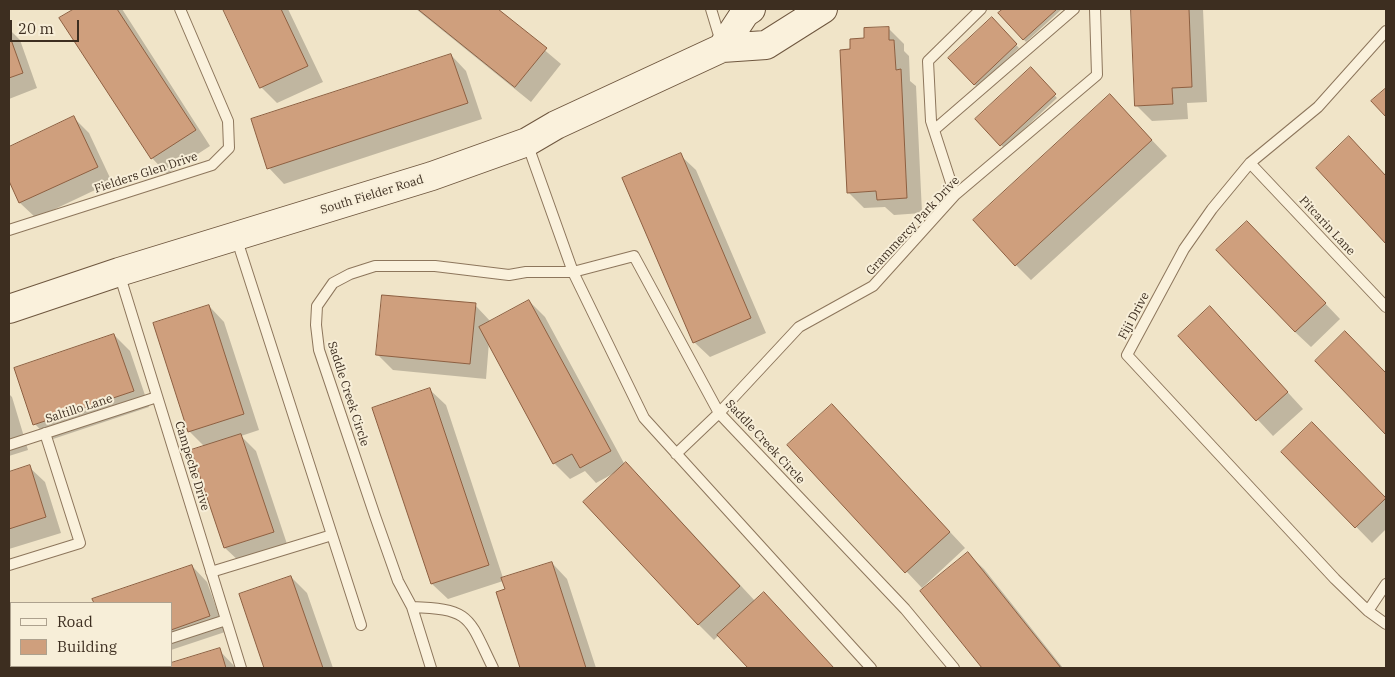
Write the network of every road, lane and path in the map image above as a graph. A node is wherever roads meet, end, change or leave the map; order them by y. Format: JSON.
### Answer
{"nodes":[{"id":1,"x":180,"y":9,"type":"edge"},
{"id":2,"x":711,"y":9,"type":"edge"},
{"id":3,"x":751,"y":9,"type":"edge"},
{"id":4,"x":822,"y":9,"type":"edge"},
{"id":5,"x":981,"y":9,"type":"edge"},
{"id":6,"x":1074,"y":9,"type":"edge"},
{"id":7,"x":1095,"y":9,"type":"edge"},
{"id":8,"x":1386,"y":31,"type":"edge"},
{"id":9,"x":722,"y":48,"type":"junction"},
{"id":10,"x":934,"y":130,"type":"junction"},
{"id":11,"x":527,"y":142,"type":"junction"},
{"id":12,"x":1250,"y":163,"type":"junction"},
{"id":13,"x":955,"y":195,"type":"junction"},
{"id":14,"x":9,"y":230,"type":"edge"},
{"id":15,"x":236,"y":236,"type":"junction"},
{"id":16,"x":119,"y":272,"type":"junction"},
{"id":17,"x":573,"y":272,"type":"junction"},
{"id":18,"x":1386,"y":307,"type":"edge"},
{"id":19,"x":9,"y":309,"type":"edge"},
{"id":20,"x":157,"y":397,"type":"junction"},
{"id":21,"x":719,"y":413,"type":"junction"},
{"id":22,"x":45,"y":433,"type":"junction"},
{"id":23,"x":9,"y":444,"type":"edge"},
{"id":24,"x":676,"y":454,"type":"junction"},
{"id":25,"x":332,"y":535,"type":"junction"},
{"id":26,"x":9,"y":566,"type":"edge"},
{"id":27,"x":211,"y":572,"type":"junction"},
{"id":28,"x":1386,"y":584,"type":"edge"},
{"id":29,"x":412,"y":607,"type":"junction"},
{"id":30,"x":1368,"y":611,"type":"junction"},
{"id":31,"x":226,"y":620,"type":"junction"},
{"id":32,"x":1386,"y":624,"type":"edge"},
{"id":33,"x":361,"y":625,"type":"dead end"},
{"id":34,"x":172,"y":638,"type":"edge"},
{"id":35,"x":241,"y":668,"type":"edge"},
{"id":36,"x":430,"y":668,"type":"edge"},
{"id":37,"x":493,"y":668,"type":"edge"},
{"id":38,"x":872,"y":668,"type":"edge"},
{"id":39,"x":954,"y":668,"type":"edge"}],
"edges":[{"from":1,"to":14,"type":"lane","name":"Fielders Glen Drive"},
{"from":2,"to":9,"type":"lane"},
{"from":3,"to":9,"type":"street"},
{"from":4,"to":9,"type":"street","name":"South Fielder Road"},
{"from":5,"to":10,"type":"lane"},
{"from":6,"to":10,"type":"lane"},
{"from":7,"to":13,"type":"lane","name":"Grammercy Park Drive"},
{"from":8,"to":12,"type":"lane","name":"Fiji Drive"},
{"from":9,"to":11,"type":"street","name":"South Fielder Road"},
{"from":10,"to":13,"type":"lane"},
{"from":11,"to":15,"type":"street","name":"South Fielder Road"},
{"from":11,"to":17,"type":"lane"},
{"from":12,"to":18,"type":"lane","name":"Pitcarin Lane"},
{"from":12,"to":30,"type":"lane","name":"Fiji Drive"},
{"from":13,"to":21,"type":"lane","name":"Grammercy Park Drive"},
{"from":15,"to":16,"type":"street","name":"South Fielder Road"},
{"from":15,"to":25,"type":"lane"},
{"from":16,"to":19,"type":"street","name":"South Fielder Road"},
{"from":16,"to":20,"type":"lane","name":"Campeche Drive"},
{"from":17,"to":21,"type":"lane","name":"Saddle Creek Circle"},
{"from":17,"to":24,"type":"lane"},
{"from":17,"to":29,"type":"lane","name":"Saddle Creek Circle"},
{"from":20,"to":22,"type":"lane","name":"Saltillo Lane"},
{"from":20,"to":27,"type":"lane","name":"Campeche Drive"},
{"from":21,"to":24,"type":"lane","name":"Grammercy Park Drive"},
{"from":21,"to":39,"type":"lane","name":"Saddle Creek Circle"},
{"from":22,"to":23,"type":"lane","name":"Saltillo Lane"},
{"from":22,"to":26,"type":"lane"},
{"from":24,"to":38,"type":"lane"},
{"from":25,"to":27,"type":"lane"},
{"from":25,"to":33,"type":"lane"},
{"from":27,"to":31,"type":"lane","name":"Campeche Drive"},
{"from":28,"to":30,"type":"lane"},
{"from":29,"to":36,"type":"lane","name":"Saddle Creek Circle"},
{"from":29,"to":37,"type":"lane"},
{"from":30,"to":32,"type":"lane","name":"Fiji Drive"},
{"from":31,"to":34,"type":"lane"},
{"from":31,"to":35,"type":"lane","name":"Campeche Drive"}]}
